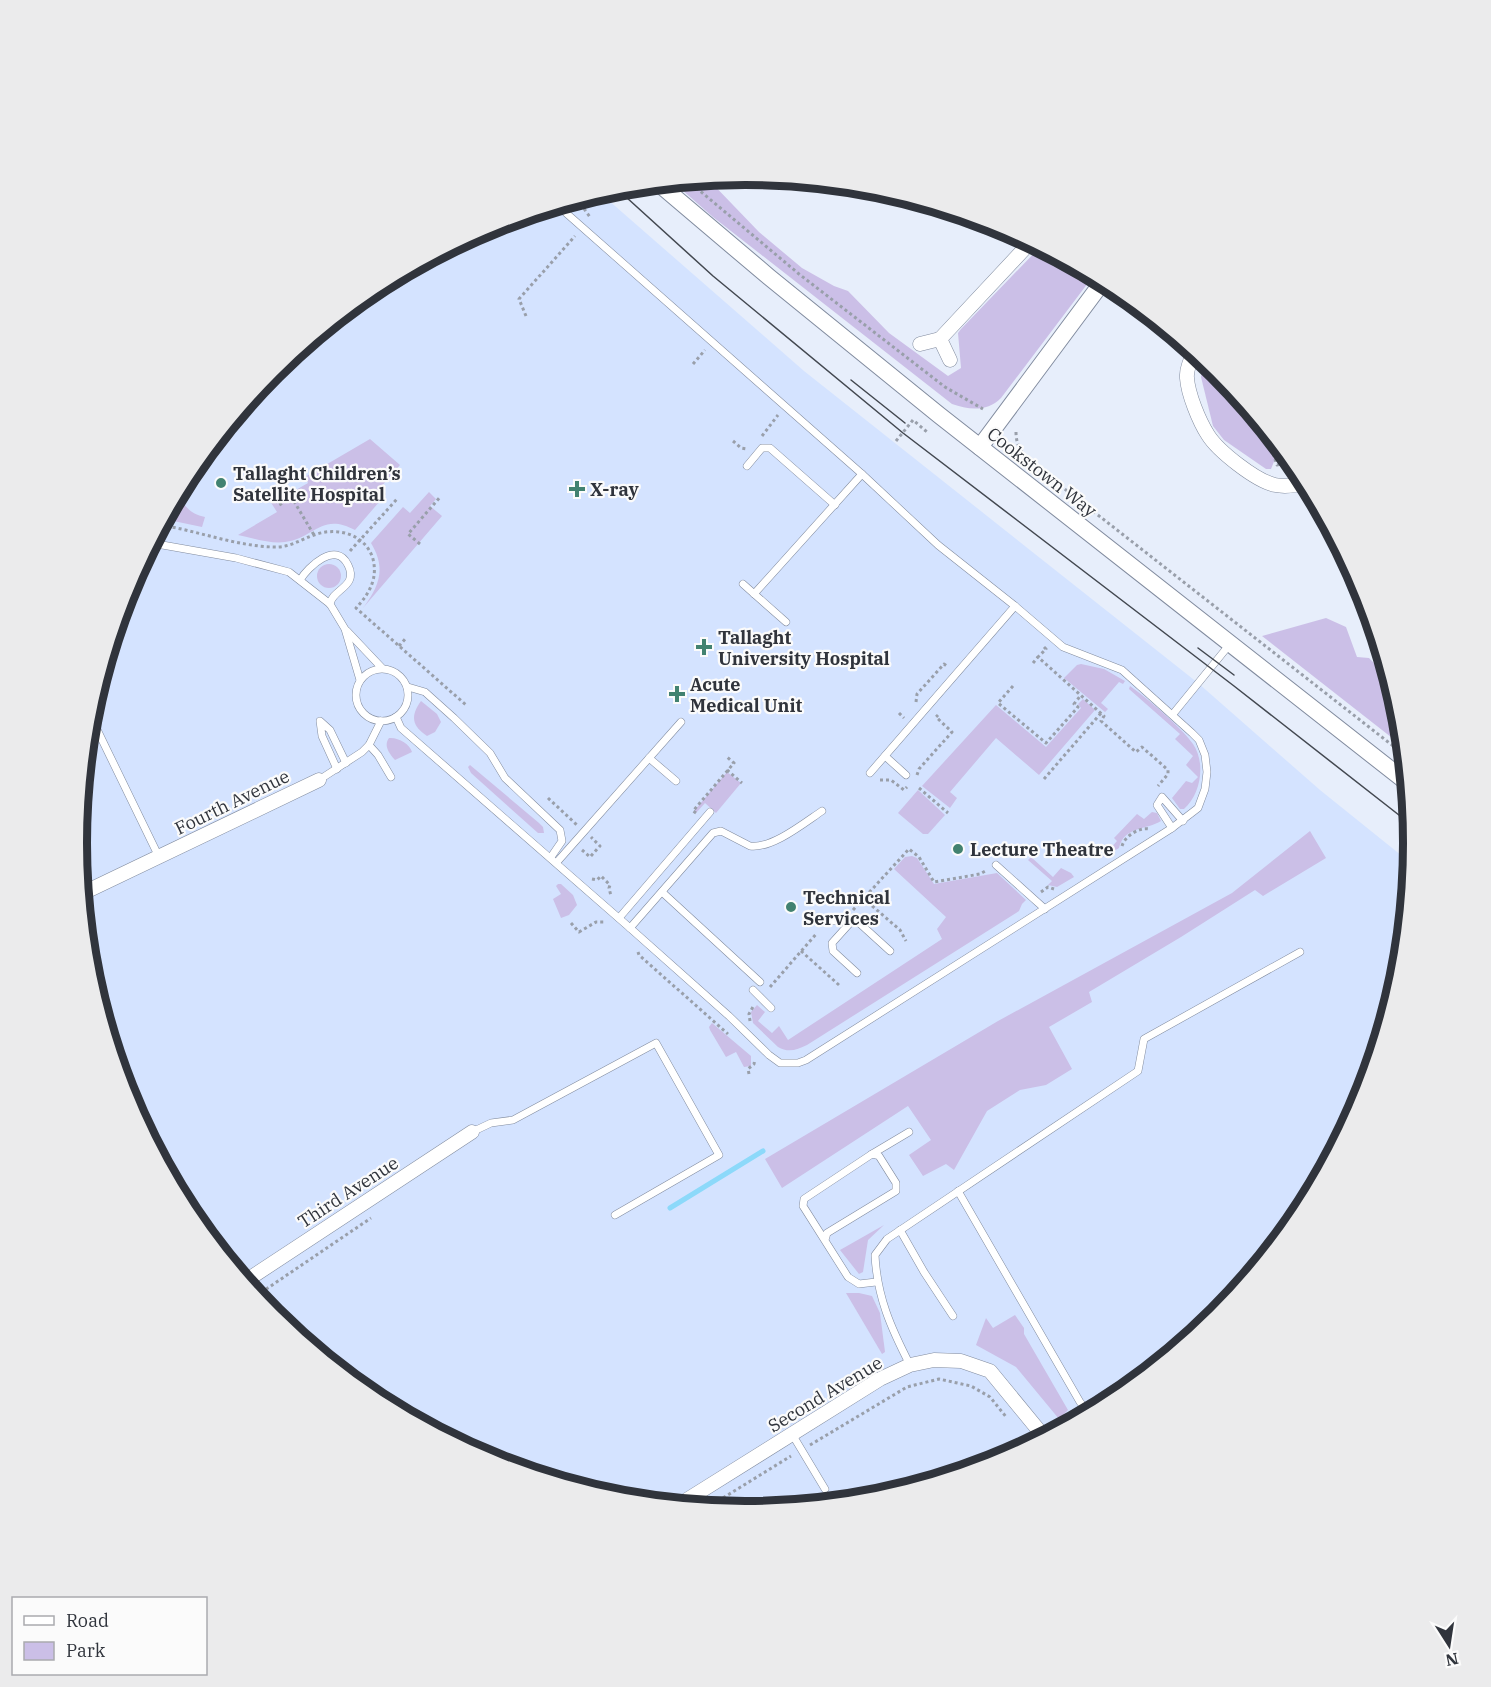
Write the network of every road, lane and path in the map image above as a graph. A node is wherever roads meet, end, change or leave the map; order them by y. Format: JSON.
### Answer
{"nodes":[{"id":1,"x":695,"y":187,"type":"edge"},
{"id":2,"x":666,"y":190,"type":"edge"},
{"id":3,"x":582,"y":206,"type":"edge"},
{"id":4,"x":563,"y":211,"type":"edge"},
{"id":5,"x":587,"y":223,"type":"dead end"},
{"id":6,"x":578,"y":232,"type":"dead end"},
{"id":7,"x":1025,"y":248,"type":"edge"},
{"id":8,"x":1098,"y":288,"type":"edge"},
{"id":9,"x":526,"y":316,"type":"dead end"},
{"id":10,"x":940,"y":339,"type":"junction"},
{"id":11,"x":712,"y":342,"type":"junction"},
{"id":12,"x":920,"y":345,"type":"dead end"},
{"id":13,"x":1191,"y":359,"type":"edge"},
{"id":14,"x":950,"y":360,"type":"dead end"},
{"id":15,"x":693,"y":364,"type":"dead end"},
{"id":16,"x":786,"y":407,"type":"junction"},
{"id":17,"x":983,"y":409,"type":"dead end"},
{"id":18,"x":927,"y":432,"type":"dead end"},
{"id":19,"x":1016,"y":432,"type":"dead end"},
{"id":20,"x":760,"y":439,"type":"dead end"},
{"id":21,"x":733,"y":441,"type":"dead end"},
{"id":22,"x":896,"y":441,"type":"dead end"},
{"id":23,"x":1270,"y":445,"type":"edge"},
{"id":24,"x":980,"y":447,"type":"junction"},
{"id":25,"x":754,"y":448,"type":"dead end"},
{"id":26,"x":1282,"y":463,"type":"edge"},
{"id":27,"x":747,"y":466,"type":"dead end"},
{"id":28,"x":862,"y":474,"type":"junction"},
{"id":29,"x":1297,"y":485,"type":"edge"},
{"id":30,"x":273,"y":495,"type":"dead end"},
{"id":31,"x":441,"y":496,"type":"dead end"},
{"id":32,"x":397,"y":499,"type":"dead end"},
{"id":33,"x":835,"y":505,"type":"junction"},
{"id":34,"x":314,"y":535,"type":"dead end"},
{"id":35,"x":159,"y":544,"type":"edge"},
{"id":36,"x":420,"y":544,"type":"dead end"},
{"id":37,"x":343,"y":559,"type":"junction"},
{"id":38,"x":300,"y":580,"type":"junction"},
{"id":39,"x":743,"y":584,"type":"dead end"},
{"id":40,"x":754,"y":594,"type":"junction"},
{"id":41,"x":330,"y":604,"type":"junction"},
{"id":42,"x":1015,"y":606,"type":"junction"},
{"id":43,"x":786,"y":622,"type":"dead end"},
{"id":44,"x":345,"y":629,"type":"junction"},
{"id":45,"x":406,"y":638,"type":"dead end"},
{"id":46,"x":1039,"y":643,"type":"dead end"},
{"id":47,"x":1230,"y":644,"type":"junction"},
{"id":48,"x":399,"y":646,"type":"dead end"},
{"id":49,"x":1038,"y":657,"type":"junction"},
{"id":50,"x":1033,"y":663,"type":"dead end"},
{"id":51,"x":382,"y":668,"type":"junction"},
{"id":52,"x":956,"y":675,"type":"junction"},
{"id":53,"x":360,"y":680,"type":"junction"},
{"id":54,"x":1013,"y":686,"type":"dead end"},
{"id":55,"x":408,"y":687,"type":"junction"},
{"id":56,"x":1082,"y":695,"type":"junction"},
{"id":57,"x":916,"y":703,"type":"dead end"},
{"id":58,"x":943,"y":709,"type":"dead end"},
{"id":59,"x":910,"y":710,"type":"dead end"},
{"id":60,"x":1101,"y":713,"type":"junction"},
{"id":61,"x":1173,"y":714,"type":"junction"},
{"id":62,"x":396,"y":717,"type":"junction"},
{"id":63,"x":901,"y":720,"type":"dead end"},
{"id":64,"x":381,"y":721,"type":"junction"},
{"id":65,"x":681,"y":722,"type":"dead end"},
{"id":66,"x":97,"y":731,"type":"edge"},
{"id":67,"x":369,"y":746,"type":"junction"},
{"id":68,"x":1396,"y":749,"type":"edge"},
{"id":69,"x":885,"y":756,"type":"junction"},
{"id":70,"x":727,"y":757,"type":"dead end"},
{"id":71,"x":649,"y":758,"type":"junction"},
{"id":72,"x":346,"y":763,"type":"junction"},
{"id":73,"x":337,"y":769,"type":"junction"},
{"id":74,"x":727,"y":770,"type":"junction"},
{"id":75,"x":870,"y":773,"type":"joint"},
{"id":76,"x":906,"y":775,"type":"dead end"},
{"id":77,"x":391,"y":777,"type":"dead end"},
{"id":78,"x":916,"y":777,"type":"dead end"},
{"id":79,"x":1400,"y":777,"type":"edge"},
{"id":80,"x":1044,"y":779,"type":"dead end"},
{"id":81,"x":319,"y":780,"type":"joint"},
{"id":82,"x":676,"y":781,"type":"dead end"},
{"id":83,"x":742,"y":783,"type":"dead end"},
{"id":84,"x":910,"y":784,"type":"dead end"},
{"id":85,"x":919,"y":788,"type":"dead end"},
{"id":86,"x":1156,"y":788,"type":"dead end"},
{"id":87,"x":548,"y":798,"type":"dead end"},
{"id":88,"x":822,"y":811,"type":"dead end"},
{"id":89,"x":710,"y":812,"type":"dead end"},
{"id":90,"x":948,"y":813,"type":"dead end"},
{"id":91,"x":703,"y":819,"type":"junction"},
{"id":92,"x":1167,"y":820,"type":"junction"},
{"id":93,"x":1182,"y":821,"type":"junction"},
{"id":94,"x":1172,"y":828,"type":"junction"},
{"id":95,"x":584,"y":831,"type":"junction"},
{"id":96,"x":579,"y":847,"type":"dead end"},
{"id":97,"x":1120,"y":849,"type":"dead end"},
{"id":98,"x":159,"y":857,"type":"junction"},
{"id":99,"x":554,"y":860,"type":"junction"},
{"id":100,"x":996,"y":865,"type":"joint"},
{"id":101,"x":586,"y":875,"type":"dead end"},
{"id":102,"x":1059,"y":888,"type":"dead end"},
{"id":103,"x":88,"y":890,"type":"edge"},
{"id":104,"x":662,"y":892,"type":"junction"},
{"id":105,"x":863,"y":898,"type":"junction"},
{"id":106,"x":1032,"y":898,"type":"junction"},
{"id":107,"x":615,"y":899,"type":"dead end"},
{"id":108,"x":1045,"y":909,"type":"junction"},
{"id":109,"x":619,"y":918,"type":"junction"},
{"id":110,"x":817,"y":921,"type":"dead end"},
{"id":111,"x":828,"y":921,"type":"junction"},
{"id":112,"x":855,"y":921,"type":"junction"},
{"id":113,"x":571,"y":923,"type":"dead end"},
{"id":114,"x":611,"y":925,"type":"dead end"},
{"id":115,"x":630,"y":928,"type":"junction"},
{"id":116,"x":906,"y":941,"type":"dead end"},
{"id":117,"x":637,"y":951,"type":"dead end"},
{"id":118,"x":801,"y":951,"type":"junction"},
{"id":119,"x":890,"y":951,"type":"dead end"},
{"id":120,"x":1300,"y":952,"type":"dead end"},
{"id":121,"x":856,"y":973,"type":"dead end"},
{"id":122,"x":760,"y":982,"type":"dead end"},
{"id":123,"x":839,"y":985,"type":"dead end"},
{"id":124,"x":753,"y":990,"type":"dead end"},
{"id":125,"x":761,"y":998,"type":"junction"},
{"id":126,"x":771,"y":1008,"type":"dead end"},
{"id":127,"x":753,"y":1026,"type":"dead end"},
{"id":128,"x":732,"y":1036,"type":"dead end"},
{"id":129,"x":753,"y":1056,"type":"dead end"},
{"id":130,"x":748,"y":1074,"type":"dead end"},
{"id":131,"x":472,"y":1132,"type":"joint"},
{"id":132,"x":909,"y":1132,"type":"dead end"},
{"id":133,"x":872,"y":1154,"type":"junction"},
{"id":134,"x":958,"y":1191,"type":"junction"},
{"id":135,"x":379,"y":1213,"type":"dead end"},
{"id":136,"x":615,"y":1215,"type":"dead end"},
{"id":137,"x":900,"y":1230,"type":"junction"},
{"id":138,"x":825,"y":1240,"type":"junction"},
{"id":139,"x":250,"y":1278,"type":"edge"},
{"id":140,"x":876,"y":1282,"type":"junction"},
{"id":141,"x":263,"y":1291,"type":"edge"},
{"id":142,"x":953,"y":1316,"type":"dead end"},
{"id":143,"x":910,"y":1365,"type":"junction"},
{"id":144,"x":1085,"y":1408,"type":"edge"},
{"id":145,"x":1007,"y":1418,"type":"dead end"},
{"id":146,"x":1040,"y":1432,"type":"edge"},
{"id":147,"x":792,"y":1434,"type":"junction"},
{"id":148,"x":801,"y":1450,"type":"junction"},
{"id":149,"x":825,"y":1489,"type":"dead end"},
{"id":150,"x":699,"y":1492,"type":"junction"},
{"id":151,"x":688,"y":1499,"type":"edge"},
{"id":152,"x":704,"y":1501,"type":"edge"},
{"id":153,"x":719,"y":1501,"type":"edge"}],
"edges":[{"from":1,"to":17,"type":"path"},
{"from":2,"to":24,"type":"street","name":"Cookstown Way"},
{"from":3,"to":5,"type":"path"},
{"from":4,"to":11,"type":"lane"},
{"from":6,"to":9,"type":"path"},
{"from":7,"to":10,"type":"street"},
{"from":8,"to":24,"type":"street"},
{"from":10,"to":12,"type":"street"},
{"from":10,"to":14,"type":"street"},
{"from":11,"to":15,"type":"path"},
{"from":11,"to":16,"type":"lane"},
{"from":13,"to":29,"type":"street"},
{"from":16,"to":20,"type":"path"},
{"from":16,"to":28,"type":"lane"},
{"from":18,"to":22,"type":"path"},
{"from":19,"to":68,"type":"path"},
{"from":21,"to":25,"type":"path"},
{"from":23,"to":26,"type":"path"},
{"from":24,"to":47,"type":"street","name":"Cookstown Way"},
{"from":27,"to":33,"type":"lane"},
{"from":28,"to":33,"type":"lane"},
{"from":28,"to":42,"type":"lane"},
{"from":30,"to":34,"type":"path"},
{"from":31,"to":36,"type":"path"},
{"from":32,"to":37,"type":"path"},
{"from":33,"to":40,"type":"lane"},
{"from":35,"to":38,"type":"lane"},
{"from":37,"to":38,"type":"lane"},
{"from":37,"to":41,"type":"lane"},
{"from":38,"to":41,"type":"lane"},
{"from":39,"to":40,"type":"lane"},
{"from":40,"to":43,"type":"lane"},
{"from":41,"to":44,"type":"lane"},
{"from":42,"to":52,"type":"lane"},
{"from":42,"to":61,"type":"lane"},
{"from":44,"to":51,"type":"lane"},
{"from":44,"to":53,"type":"lane"},
{"from":45,"to":48,"type":"path"},
{"from":46,"to":49,"type":"path"},
{"from":47,"to":61,"type":"lane"},
{"from":47,"to":79,"type":"street","name":"Cookstown Way"},
{"from":49,"to":50,"type":"path"},
{"from":49,"to":56,"type":"path"},
{"from":51,"to":53,"type":"lane"},
{"from":51,"to":55,"type":"lane"},
{"from":52,"to":57,"type":"path"},
{"from":52,"to":69,"type":"lane"},
{"from":53,"to":64,"type":"lane"},
{"from":54,"to":56,"type":"path"},
{"from":55,"to":62,"type":"lane"},
{"from":55,"to":99,"type":"lane"},
{"from":56,"to":60,"type":"path"},
{"from":58,"to":78,"type":"path"},
{"from":59,"to":63,"type":"path"},
{"from":60,"to":80,"type":"path"},
{"from":60,"to":86,"type":"path"},
{"from":61,"to":93,"type":"lane"},
{"from":62,"to":64,"type":"lane"},
{"from":62,"to":99,"type":"lane"},
{"from":64,"to":67,"type":"lane","name":"Fourth Avenue"},
{"from":65,"to":71,"type":"lane"},
{"from":66,"to":98,"type":"lane"},
{"from":67,"to":72,"type":"lane","name":"Fourth Avenue"},
{"from":67,"to":77,"type":"lane"},
{"from":69,"to":75,"type":"lane"},
{"from":69,"to":76,"type":"lane"},
{"from":70,"to":74,"type":"path"},
{"from":71,"to":82,"type":"lane"},
{"from":71,"to":95,"type":"lane"},
{"from":72,"to":73,"type":"lane","name":"Fourth Avenue"},
{"from":72,"to":73,"type":"lane"},
{"from":73,"to":81,"type":"lane","name":"Fourth Avenue"},
{"from":74,"to":83,"type":"path"},
{"from":74,"to":91,"type":"path"},
{"from":75,"to":84,"type":"path"},
{"from":81,"to":98,"type":"street","name":"Fourth Avenue"},
{"from":85,"to":90,"type":"path"},
{"from":87,"to":95,"type":"path"},
{"from":88,"to":104,"type":"lane"},
{"from":89,"to":91,"type":"lane"},
{"from":91,"to":109,"type":"lane"},
{"from":92,"to":93,"type":"lane"},
{"from":92,"to":94,"type":"lane"},
{"from":92,"to":97,"type":"path"},
{"from":93,"to":94,"type":"lane"},
{"from":94,"to":108,"type":"lane"},
{"from":95,"to":96,"type":"path"},
{"from":95,"to":99,"type":"lane"},
{"from":98,"to":103,"type":"street","name":"Fourth Avenue"},
{"from":99,"to":109,"type":"lane"},
{"from":100,"to":105,"type":"path"},
{"from":100,"to":106,"type":"lane"},
{"from":101,"to":107,"type":"path"},
{"from":102,"to":106,"type":"path"},
{"from":104,"to":115,"type":"lane"},
{"from":104,"to":122,"type":"lane"},
{"from":105,"to":111,"type":"path"},
{"from":105,"to":116,"type":"path"},
{"from":106,"to":108,"type":"lane"},
{"from":108,"to":115,"type":"lane"},
{"from":109,"to":115,"type":"lane"},
{"from":110,"to":111,"type":"lane"},
{"from":111,"to":112,"type":"lane"},
{"from":111,"to":118,"type":"path"},
{"from":112,"to":119,"type":"lane"},
{"from":112,"to":121,"type":"lane"},
{"from":113,"to":114,"type":"path"},
{"from":117,"to":128,"type":"path"},
{"from":118,"to":123,"type":"path"},
{"from":118,"to":125,"type":"path"},
{"from":120,"to":134,"type":"lane"},
{"from":124,"to":125,"type":"lane"},
{"from":125,"to":126,"type":"lane"},
{"from":125,"to":127,"type":"path"},
{"from":129,"to":130,"type":"path"},
{"from":131,"to":136,"type":"lane"},
{"from":131,"to":139,"type":"street","name":"Third Avenue"},
{"from":132,"to":133,"type":"lane"},
{"from":133,"to":138,"type":"lane"},
{"from":133,"to":138,"type":"lane"},
{"from":134,"to":137,"type":"lane"},
{"from":134,"to":144,"type":"lane"},
{"from":135,"to":141,"type":"path"},
{"from":137,"to":140,"type":"lane"},
{"from":137,"to":142,"type":"lane"},
{"from":138,"to":140,"type":"lane"},
{"from":140,"to":143,"type":"lane"},
{"from":143,"to":146,"type":"street","name":"Second Avenue"},
{"from":143,"to":147,"type":"street","name":"Second Avenue"},
{"from":145,"to":148,"type":"path"},
{"from":147,"to":148,"type":"lane"},
{"from":147,"to":150,"type":"street","name":"Second Avenue"},
{"from":148,"to":149,"type":"lane"},
{"from":148,"to":153,"type":"path"},
{"from":150,"to":151,"type":"street","name":"Second Avenue"},
{"from":150,"to":152,"type":"lane"}]}
